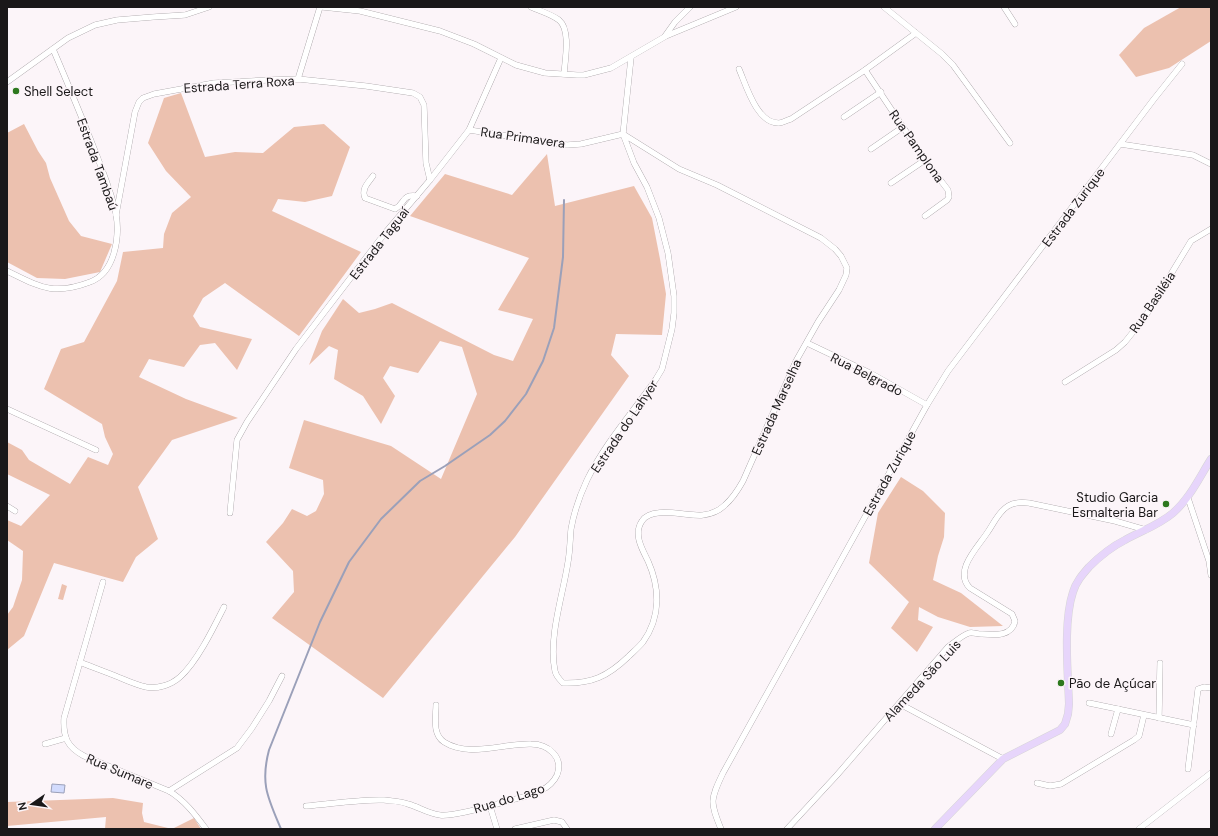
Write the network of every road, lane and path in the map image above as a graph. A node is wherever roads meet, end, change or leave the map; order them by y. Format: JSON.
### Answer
{"nodes":[{"id":1,"x":209,"y":7,"type":"edge"},
{"id":2,"x":321,"y":7,"type":"edge"},
{"id":3,"x":531,"y":7,"type":"edge"},
{"id":4,"x":690,"y":7,"type":"edge"},
{"id":5,"x":736,"y":7,"type":"edge"},
{"id":6,"x":884,"y":7,"type":"edge"},
{"id":7,"x":1004,"y":7,"type":"edge"},
{"id":8,"x":365,"y":10,"type":"edge"},
{"id":9,"x":1015,"y":24,"type":"dead end"},
{"id":10,"x":916,"y":32,"type":"junction"},
{"id":11,"x":664,"y":38,"type":"junction"},
{"id":12,"x":53,"y":49,"type":"junction"},
{"id":13,"x":501,"y":58,"type":"junction"},
{"id":14,"x":631,"y":58,"type":"junction"},
{"id":15,"x":1182,"y":64,"type":"dead end"},
{"id":16,"x":739,"y":69,"type":"dead end"},
{"id":17,"x":865,"y":70,"type":"junction"},
{"id":18,"x":564,"y":74,"type":"junction"},
{"id":19,"x":298,"y":79,"type":"junction"},
{"id":20,"x":7,"y":82,"type":"edge"},
{"id":21,"x":881,"y":92,"type":"junction"},
{"id":22,"x":844,"y":117,"type":"dead end"},
{"id":23,"x":904,"y":128,"type":"junction"},
{"id":24,"x":469,"y":130,"type":"junction"},
{"id":25,"x":623,"y":134,"type":"junction"},
{"id":26,"x":1010,"y":143,"type":"dead end"},
{"id":27,"x":1120,"y":144,"type":"junction"},
{"id":28,"x":871,"y":150,"type":"dead end"},
{"id":29,"x":925,"y":160,"type":"junction"},
{"id":30,"x":1211,"y":164,"type":"edge"},
{"id":31,"x":373,"y":176,"type":"dead end"},
{"id":32,"x":430,"y":180,"type":"junction"},
{"id":33,"x":891,"y":183,"type":"dead end"},
{"id":34,"x":417,"y":196,"type":"junction"},
{"id":35,"x":116,"y":215,"type":"junction"},
{"id":36,"x":925,"y":216,"type":"dead end"},
{"id":37,"x":1211,"y":229,"type":"edge"},
{"id":38,"x":7,"y":271,"type":"edge"},
{"id":39,"x":807,"y":343,"type":"junction"},
{"id":40,"x":1065,"y":382,"type":"dead end"},
{"id":41,"x":927,"y":405,"type":"junction"},
{"id":42,"x":7,"y":408,"type":"edge"},
{"id":43,"x":96,"y":450,"type":"dead end"},
{"id":44,"x":1211,"y":459,"type":"edge"},
{"id":45,"x":1188,"y":498,"type":"junction"},
{"id":46,"x":7,"y":506,"type":"edge"},
{"id":47,"x":15,"y":511,"type":"dead end"},
{"id":48,"x":230,"y":513,"type":"dead end"},
{"id":49,"x":1146,"y":530,"type":"junction"},
{"id":50,"x":1210,"y":561,"type":"edge"},
{"id":51,"x":1211,"y":575,"type":"edge"},
{"id":52,"x":104,"y":582,"type":"dead end"},
{"id":53,"x":224,"y":607,"type":"dead end"},
{"id":54,"x":80,"y":662,"type":"junction"},
{"id":55,"x":1160,"y":663,"type":"dead end"},
{"id":56,"x":282,"y":676,"type":"dead end"},
{"id":57,"x":564,"y":683,"type":"joint"},
{"id":58,"x":1211,"y":688,"type":"edge"},
{"id":59,"x":1090,"y":703,"type":"dead end"},
{"id":60,"x":900,"y":704,"type":"junction"},
{"id":61,"x":436,"y":705,"type":"dead end"},
{"id":62,"x":1118,"y":709,"type":"junction"},
{"id":63,"x":1144,"y":714,"type":"junction"},
{"id":64,"x":1159,"y":718,"type":"junction"},
{"id":65,"x":1194,"y":725,"type":"junction"},
{"id":66,"x":1110,"y":734,"type":"dead end"},
{"id":67,"x":66,"y":738,"type":"junction"},
{"id":68,"x":45,"y":744,"type":"dead end"},
{"id":69,"x":1003,"y":759,"type":"junction"},
{"id":70,"x":1188,"y":769,"type":"dead end"},
{"id":71,"x":1211,"y":773,"type":"edge"},
{"id":72,"x":1037,"y":783,"type":"dead end"},
{"id":73,"x":169,"y":791,"type":"junction"},
{"id":74,"x":306,"y":806,"type":"dead end"},
{"id":75,"x":490,"y":806,"type":"junction"},
{"id":76,"x":206,"y":829,"type":"edge"},
{"id":77,"x":497,"y":829,"type":"edge"},
{"id":78,"x":515,"y":829,"type":"edge"},
{"id":79,"x":567,"y":829,"type":"edge"},
{"id":80,"x":721,"y":829,"type":"edge"},
{"id":81,"x":787,"y":829,"type":"edge"},
{"id":82,"x":935,"y":829,"type":"edge"},
{"id":83,"x":1139,"y":829,"type":"edge"}],
"edges":[{"from":1,"to":12,"type":"street"},
{"from":2,"to":8,"type":"street"},
{"from":2,"to":19,"type":"street"},
{"from":3,"to":18,"type":"street"},
{"from":4,"to":11,"type":"street"},
{"from":5,"to":11,"type":"street"},
{"from":6,"to":10,"type":"street"},
{"from":7,"to":9,"type":"street"},
{"from":8,"to":13,"type":"street"},
{"from":10,"to":17,"type":"street"},
{"from":10,"to":26,"type":"street"},
{"from":11,"to":14,"type":"street"},
{"from":12,"to":20,"type":"street"},
{"from":12,"to":35,"type":"street","name":"Estrada Tambaú"},
{"from":13,"to":18,"type":"street"},
{"from":13,"to":24,"type":"street","name":"Estrada Taguaí"},
{"from":14,"to":18,"type":"street"},
{"from":14,"to":25,"type":"street","name":"Estrada do Lahyer"},
{"from":15,"to":27,"type":"street","name":"Estrada Zurique"},
{"from":16,"to":17,"type":"street"},
{"from":17,"to":21,"type":"street","name":"Rua Pamplona"},
{"from":19,"to":32,"type":"street","name":"Estrada Terra Roxa"},
{"from":19,"to":35,"type":"street","name":"Estrada Terra Roxa"},
{"from":21,"to":22,"type":"street"},
{"from":21,"to":23,"type":"street","name":"Rua Pamplona"},
{"from":23,"to":28,"type":"street"},
{"from":23,"to":29,"type":"street","name":"Rua Pamplona"},
{"from":24,"to":25,"type":"street","name":"Rua Primavera"},
{"from":24,"to":32,"type":"street","name":"Estrada Taguaí"},
{"from":25,"to":39,"type":"street","name":"Estrada Marselha"},
{"from":25,"to":57,"type":"street","name":"Estrada do Lahyer"},
{"from":27,"to":30,"type":"street"},
{"from":27,"to":41,"type":"street","name":"Estrada Zurique"},
{"from":29,"to":33,"type":"street"},
{"from":29,"to":36,"type":"street","name":"Rua Pamplona"},
{"from":31,"to":34,"type":"street"},
{"from":32,"to":34,"type":"street","name":"Estrada Taguaí"},
{"from":34,"to":48,"type":"street","name":"Estrada Taguaí"},
{"from":35,"to":38,"type":"street","name":"Estrada Tambaú"},
{"from":37,"to":40,"type":"street","name":"Rua Basiléia"},
{"from":39,"to":41,"type":"street","name":"Rua Belgrado"},
{"from":39,"to":57,"type":"street","name":"Estrada Marselha"},
{"from":41,"to":80,"type":"street","name":"Estrada Zurique"},
{"from":42,"to":43,"type":"street"},
{"from":44,"to":45,"type":"main road"},
{"from":45,"to":49,"type":"main road"},
{"from":45,"to":50,"type":"street"},
{"from":46,"to":47,"type":"street"},
{"from":49,"to":60,"type":"street","name":"Alameda São Luis"},
{"from":49,"to":69,"type":"main road"},
{"from":50,"to":51,"type":"street"},
{"from":52,"to":54,"type":"street"},
{"from":53,"to":54,"type":"street"},
{"from":54,"to":67,"type":"street"},
{"from":55,"to":64,"type":"street"},
{"from":56,"to":73,"type":"street"},
{"from":58,"to":65,"type":"street"},
{"from":59,"to":62,"type":"street"},
{"from":60,"to":69,"type":"street"},
{"from":60,"to":81,"type":"street","name":"Alameda São Luis"},
{"from":61,"to":75,"type":"street","name":"Rua do Lago"},
{"from":62,"to":63,"type":"street"},
{"from":62,"to":66,"type":"street"},
{"from":63,"to":64,"type":"street"},
{"from":63,"to":72,"type":"street"},
{"from":64,"to":65,"type":"street"},
{"from":65,"to":70,"type":"street"},
{"from":67,"to":68,"type":"street"},
{"from":67,"to":73,"type":"street","name":"Rua Sumare"},
{"from":69,"to":82,"type":"main road"},
{"from":71,"to":83,"type":"street"},
{"from":73,"to":76,"type":"street","name":"Rua Sumare"},
{"from":74,"to":75,"type":"street","name":"Rua do Lago"},
{"from":75,"to":77,"type":"street"},
{"from":78,"to":79,"type":"street"}]}
